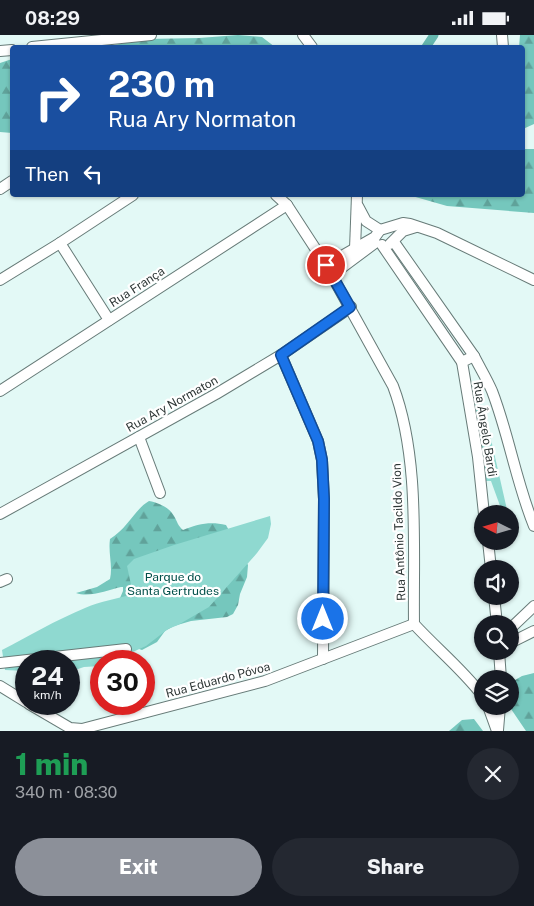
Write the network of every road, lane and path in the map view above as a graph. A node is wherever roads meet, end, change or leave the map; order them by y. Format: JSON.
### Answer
{"nodes":[{"id":1,"x":151,"y":35,"type":"edge"},
{"id":2,"x":52,"y":45,"type":"edge"},
{"id":3,"x":130,"y":197,"type":"edge"},
{"id":4,"x":278,"y":197,"type":"edge"},
{"id":5,"x":356,"y":198,"type":"edge"},
{"id":6,"x":287,"y":205,"type":"junction"},
{"id":7,"x":356,"y":216,"type":"junction"},
{"id":8,"x":420,"y":227,"type":"junction"},
{"id":9,"x":379,"y":236,"type":"junction"},
{"id":10,"x":394,"y":240,"type":"junction"},
{"id":11,"x":60,"y":243,"type":"junction"},
{"id":12,"x":354,"y":249,"type":"junction"},
{"id":13,"x":326,"y":265,"type":"junction"},
{"id":14,"x":332,"y":275,"type":"junction"},
{"id":15,"x":534,"y":279,"type":"edge"},
{"id":16,"x":0,"y":280,"type":"edge"},
{"id":17,"x":350,"y":307,"type":"junction"},
{"id":18,"x":109,"y":320,"type":"junction"},
{"id":19,"x":281,"y":355,"type":"junction"},
{"id":20,"x":474,"y":356,"type":"junction"},
{"id":21,"x":462,"y":363,"type":"junction"},
{"id":22,"x":0,"y":391,"type":"edge"},
{"id":23,"x":139,"y":437,"type":"junction"},
{"id":24,"x":160,"y":493,"type":"dead end"},
{"id":25,"x":483,"y":505,"type":"edge"},
{"id":26,"x":0,"y":513,"type":"edge"},
{"id":27,"x":534,"y":526,"type":"edge"},
{"id":28,"x":534,"y":606,"type":"edge"},
{"id":29,"x":519,"y":620,"type":"edge"},
{"id":30,"x":414,"y":623,"type":"junction"},
{"id":31,"x":534,"y":631,"type":"edge"},
{"id":32,"x":519,"y":638,"type":"edge"},
{"id":33,"x":126,"y":649,"type":"dead end"},
{"id":34,"x":323,"y":659,"type":"junction"},
{"id":35,"x":0,"y":663,"type":"edge"},
{"id":36,"x":474,"y":685,"type":"edge"},
{"id":37,"x":0,"y":686,"type":"edge"},
{"id":38,"x":15,"y":695,"type":"edge"},
{"id":39,"x":48,"y":715,"type":"edge"},
{"id":40,"x":492,"y":715,"type":"edge"},
{"id":41,"x":499,"y":715,"type":"edge"},
{"id":42,"x":498,"y":731,"type":"edge"}],
"edges":[{"from":1,"to":2,"type":"street"},
{"from":3,"to":11,"type":"street"},
{"from":4,"to":6,"type":"street","name":"Rua Antônio Tacildo Vion"},
{"from":5,"to":7,"type":"street"},
{"from":5,"to":9,"type":"street"},
{"from":6,"to":13,"type":"street","name":"Rua Antônio Tacildo Vion"},
{"from":6,"to":18,"type":"street","name":"Rua França"},
{"from":7,"to":9,"type":"street"},
{"from":7,"to":12,"type":"street"},
{"from":8,"to":9,"type":"street"},
{"from":8,"to":10,"type":"street"},
{"from":8,"to":15,"type":"street"},
{"from":9,"to":10,"type":"street"},
{"from":9,"to":10,"type":"street"},
{"from":9,"to":12,"type":"street"},
{"from":9,"to":14,"type":"street"},
{"from":9,"to":21,"type":"street"},
{"from":10,"to":20,"type":"street"},
{"from":11,"to":16,"type":"street"},
{"from":11,"to":18,"type":"street"},
{"from":12,"to":13,"type":"street"},
{"from":13,"to":14,"type":"street","name":"Rua Antônio Tacildo Vion"},
{"from":14,"to":17,"type":"street","name":"Rua Antônio Tacildo Vion"},
{"from":17,"to":19,"type":"street","name":"Rua Ary Normaton"},
{"from":17,"to":30,"type":"street","name":"Rua Antônio Tacildo Vion"},
{"from":18,"to":22,"type":"street","name":"Rua França"},
{"from":19,"to":23,"type":"street","name":"Rua Ary Normaton"},
{"from":19,"to":34,"type":"street"},
{"from":20,"to":21,"type":"street"},
{"from":20,"to":27,"type":"street"},
{"from":21,"to":25,"type":"street","name":"Rua Ângelo Bardi"},
{"from":23,"to":24,"type":"street"},
{"from":23,"to":26,"type":"street","name":"Rua Ary Normaton"},
{"from":28,"to":29,"type":"street"},
{"from":30,"to":34,"type":"street","name":"Rua Eduardo Póvoa"},
{"from":30,"to":36,"type":"street"},
{"from":31,"to":32,"type":"street"},
{"from":33,"to":35,"type":"street"},
{"from":34,"to":39,"type":"street","name":"Rua Eduardo Póvoa"},
{"from":37,"to":38,"type":"street","name":"Rua Eduardo Póvoa"},
{"from":40,"to":42,"type":"street"},
{"from":41,"to":42,"type":"street"}]}
